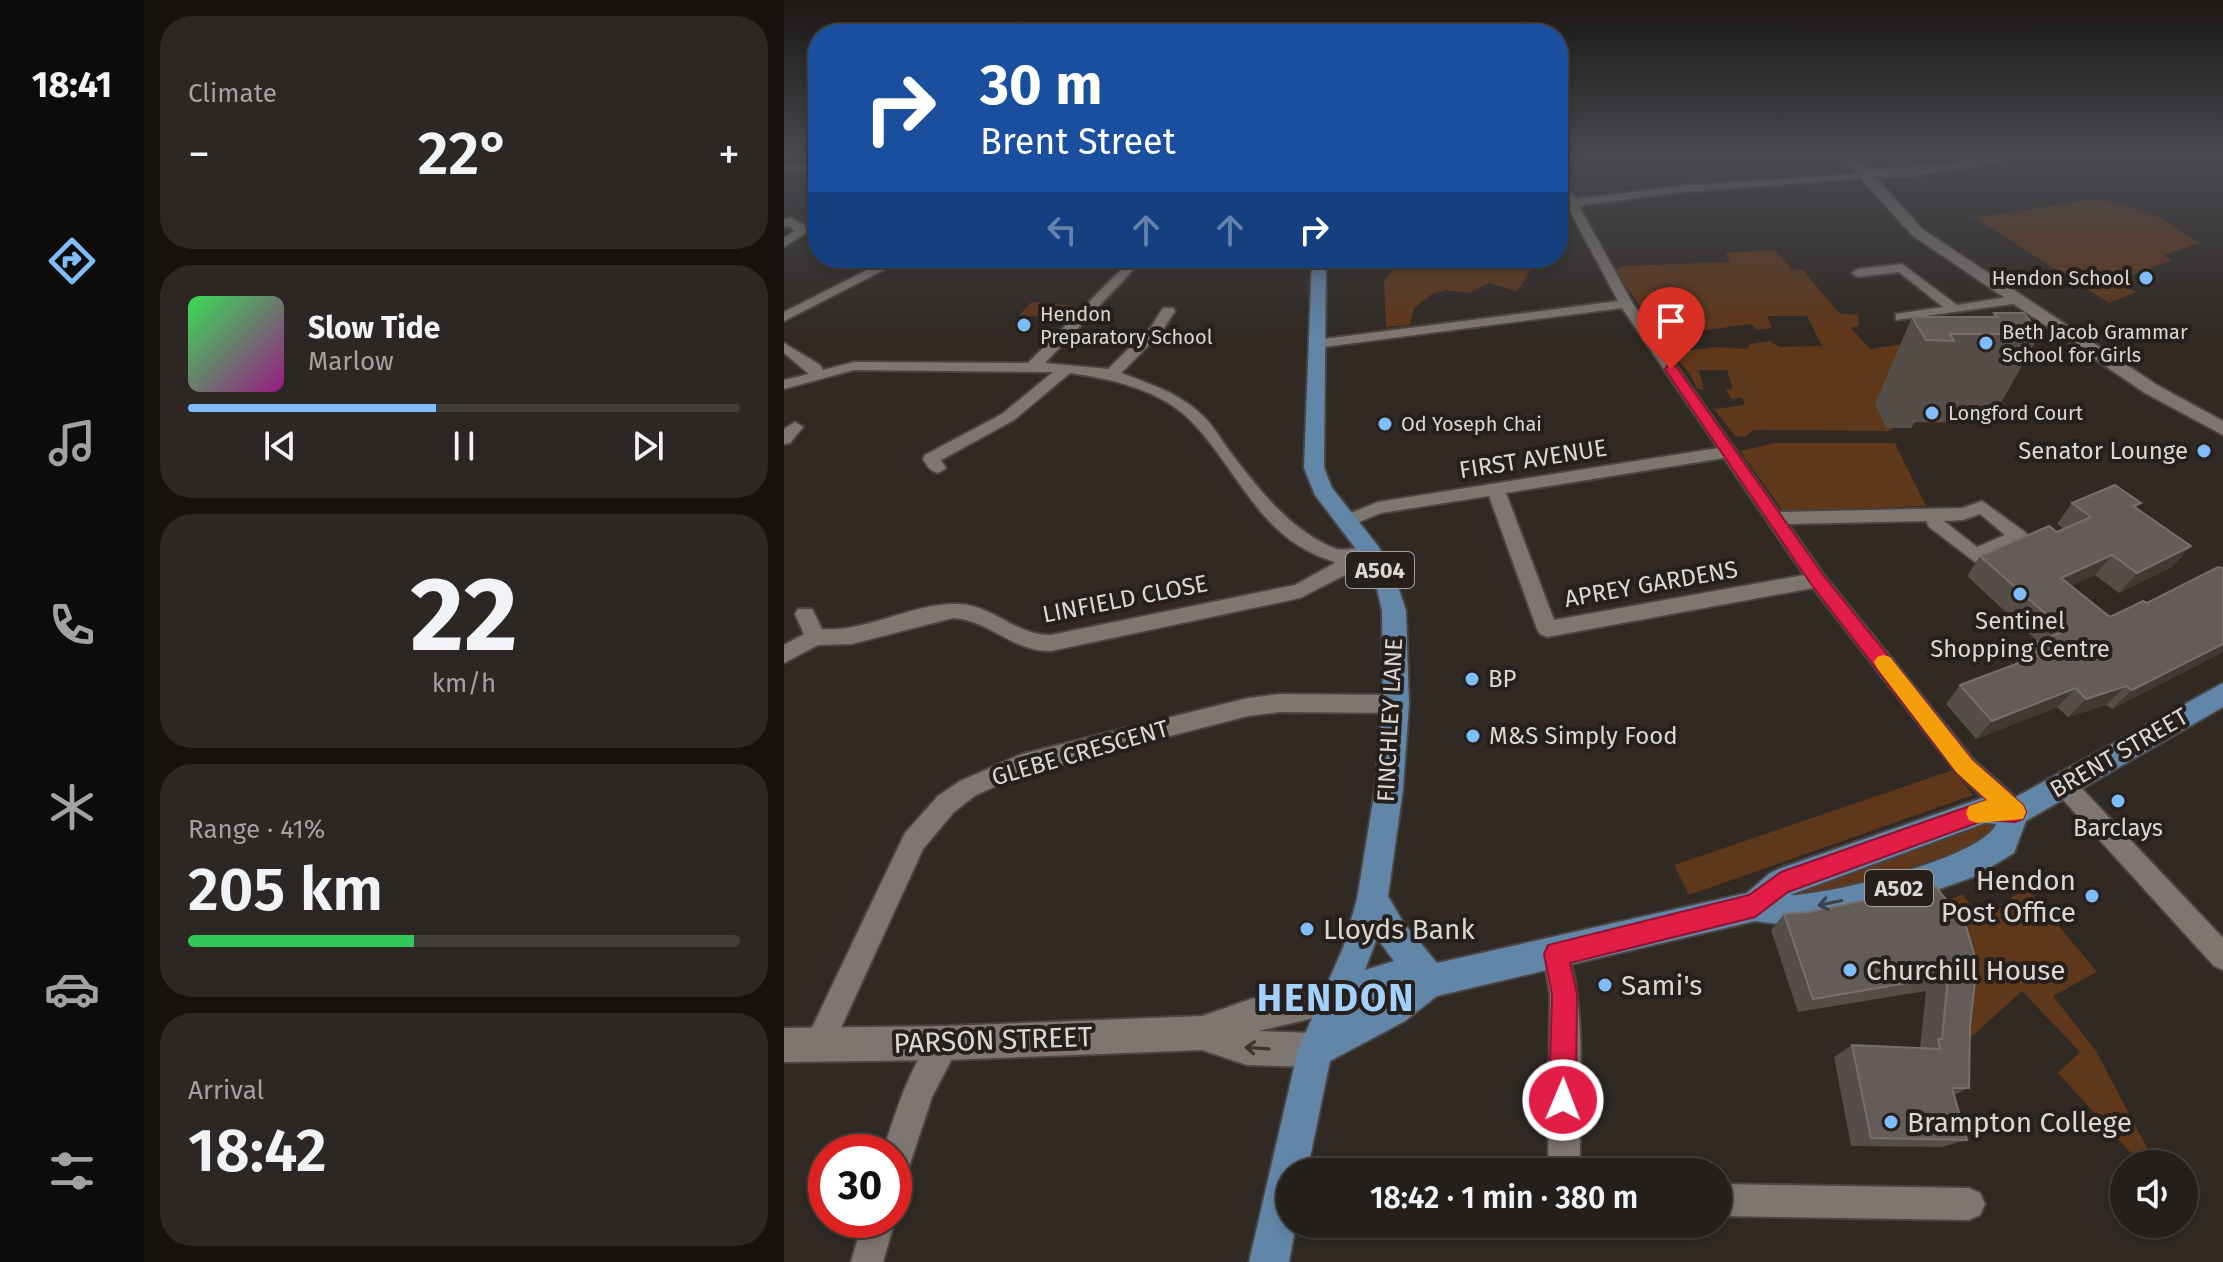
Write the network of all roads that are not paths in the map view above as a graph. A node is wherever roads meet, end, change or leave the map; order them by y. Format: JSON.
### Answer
{"nodes":[{"id":1,"x":1571,"y":215,"type":"edge"},
{"id":2,"x":1902,"y":215,"type":"edge"},
{"id":3,"x":784,"y":223,"type":"edge"},
{"id":4,"x":784,"y":243,"type":"edge"},
{"id":5,"x":881,"y":268,"type":"edge"},
{"id":6,"x":1129,"y":268,"type":"edge"},
{"id":7,"x":1319,"y":268,"type":"edge"},
{"id":8,"x":1858,"y":273,"type":"dead end"},
{"id":9,"x":2020,"y":299,"type":"junction"},
{"id":10,"x":1626,"y":304,"type":"junction"},
{"id":11,"x":1952,"y":307,"type":"junction"},
{"id":12,"x":1168,"y":311,"type":"dead end"},
{"id":13,"x":784,"y":317,"type":"edge"},
{"id":14,"x":1901,"y":317,"type":"dead end"},
{"id":15,"x":1316,"y":344,"type":"junction"},
{"id":16,"x":784,"y":347,"type":"edge"},
{"id":17,"x":1033,"y":367,"type":"junction"},
{"id":18,"x":1067,"y":368,"type":"junction"},
{"id":19,"x":1111,"y":374,"type":"junction"},
{"id":20,"x":817,"y":375,"type":"junction"},
{"id":21,"x":784,"y":385,"type":"edge"},
{"id":22,"x":2223,"y":429,"type":"edge"},
{"id":23,"x":1728,"y":452,"type":"junction"},
{"id":24,"x":929,"y":460,"type":"dead end"},
{"id":25,"x":1495,"y":488,"type":"junction"},
{"id":26,"x":1935,"y":513,"type":"dead end"},
{"id":27,"x":1774,"y":518,"type":"junction"},
{"id":28,"x":1347,"y":521,"type":"junction"},
{"id":29,"x":1370,"y":552,"type":"junction"},
{"id":30,"x":1347,"y":558,"type":"junction"},
{"id":31,"x":1817,"y":580,"type":"junction"},
{"id":32,"x":805,"y":614,"type":"dead end"},
{"id":33,"x":815,"y":637,"type":"junction"},
{"id":34,"x":784,"y":655,"type":"edge"},
{"id":35,"x":2223,"y":694,"type":"edge"},
{"id":36,"x":1396,"y":704,"type":"junction"},
{"id":37,"x":2064,"y":785,"type":"junction"},
{"id":38,"x":2015,"y":812,"type":"junction"},
{"id":39,"x":1372,"y":899,"type":"junction"},
{"id":40,"x":1755,"y":906,"type":"junction"},
{"id":41,"x":1556,"y":954,"type":"junction"},
{"id":42,"x":2223,"y":957,"type":"edge"},
{"id":43,"x":1430,"y":981,"type":"junction"},
{"id":44,"x":1336,"y":998,"type":"junction"},
{"id":45,"x":1202,"y":1033,"type":"junction"},
{"id":46,"x":946,"y":1043,"type":"junction"},
{"id":47,"x":819,"y":1044,"type":"junction"},
{"id":48,"x":784,"y":1045,"type":"edge"},
{"id":49,"x":1315,"y":1050,"type":"junction"},
{"id":50,"x":904,"y":1134,"type":"edge"},
{"id":51,"x":1564,"y":1158,"type":"edge"},
{"id":52,"x":1732,"y":1200,"type":"edge"},
{"id":53,"x":1969,"y":1204,"type":"dead end"},
{"id":54,"x":874,"y":1238,"type":"edge"},
{"id":55,"x":867,"y":1262,"type":"edge"},
{"id":56,"x":1269,"y":1262,"type":"edge"}],
"edges":[{"from":1,"to":10,"type":"street"},
{"from":2,"to":9,"type":"street"},
{"from":3,"to":4,"type":"street"},
{"from":5,"to":13,"type":"street"},
{"from":6,"to":17,"type":"street"},
{"from":7,"to":15,"type":"main road","name":"FINCHLEY LANE","number":"A504"},
{"from":8,"to":11,"type":"street"},
{"from":9,"to":11,"type":"street"},
{"from":9,"to":22,"type":"street"},
{"from":10,"to":15,"type":"street"},
{"from":10,"to":23,"type":"street"},
{"from":11,"to":14,"type":"street"},
{"from":12,"to":19,"type":"street"},
{"from":15,"to":28,"type":"main road","name":"FINCHLEY LANE","number":"A504"},
{"from":16,"to":20,"type":"street"},
{"from":17,"to":18,"type":"street"},
{"from":17,"to":20,"type":"street"},
{"from":18,"to":19,"type":"street"},
{"from":18,"to":24,"type":"street"},
{"from":19,"to":30,"type":"street"},
{"from":20,"to":21,"type":"street"},
{"from":23,"to":25,"type":"street","name":"FIRST AVENUE"},
{"from":23,"to":27,"type":"street"},
{"from":25,"to":28,"type":"street","name":"FIRST AVENUE"},
{"from":25,"to":31,"type":"street","name":"APREY GARDENS"},
{"from":26,"to":27,"type":"street"},
{"from":27,"to":31,"type":"street"},
{"from":28,"to":29,"type":"main road","name":"FINCHLEY LANE","number":"A504"},
{"from":29,"to":30,"type":"street"},
{"from":29,"to":36,"type":"main road","name":"FINCHLEY LANE","number":"A504"},
{"from":30,"to":33,"type":"street","name":"LINFIELD CLOSE"},
{"from":31,"to":38,"type":"street"},
{"from":32,"to":33,"type":"street"},
{"from":33,"to":34,"type":"street","name":"LINFIELD CLOSE"},
{"from":35,"to":37,"type":"main road","name":"BRENT STREET","number":"A502"},
{"from":36,"to":39,"type":"main road","name":"FINCHLEY LANE","number":"A504"},
{"from":36,"to":47,"type":"street","name":"GLEBE CRESCENT"},
{"from":37,"to":38,"type":"main road","name":"BRENT STREET","number":"A502"},
{"from":37,"to":42,"type":"street"},
{"from":38,"to":40,"type":"main road","name":"BRENT STREET","number":"A502"},
{"from":38,"to":40,"type":"main road","name":"BRENT STREET","number":"A502","one_way":true},
{"from":39,"to":43,"type":"main road"},
{"from":39,"to":44,"type":"main road","name":"FINCHLEY LANE","number":"A504"},
{"from":40,"to":41,"type":"main road","name":"BRENT STREET","number":"A502"},
{"from":41,"to":43,"type":"main road","name":"BRENT STREET","number":"A502"},
{"from":41,"to":51,"type":"street"},
{"from":43,"to":44,"type":"main road","name":"BRENT STREET","number":"A502"},
{"from":43,"to":49,"type":"main road","name":"BRENT STREET","number":"A502"},
{"from":44,"to":45,"type":"street","name":"PARSON STREET"},
{"from":44,"to":49,"type":"main road","name":"FINCHLEY LANE","number":"A504"},
{"from":45,"to":46,"type":"street","name":"PARSON STREET"},
{"from":49,"to":45,"type":"street","name":"PARSON STREET","one_way":true},
{"from":46,"to":47,"type":"street","name":"PARSON STREET"},
{"from":46,"to":50,"type":"street"},
{"from":47,"to":48,"type":"street","name":"PARSON STREET"},
{"from":49,"to":56,"type":"main road","number":"A504"},
{"from":52,"to":53,"type":"street"},
{"from":54,"to":55,"type":"street"}]}
